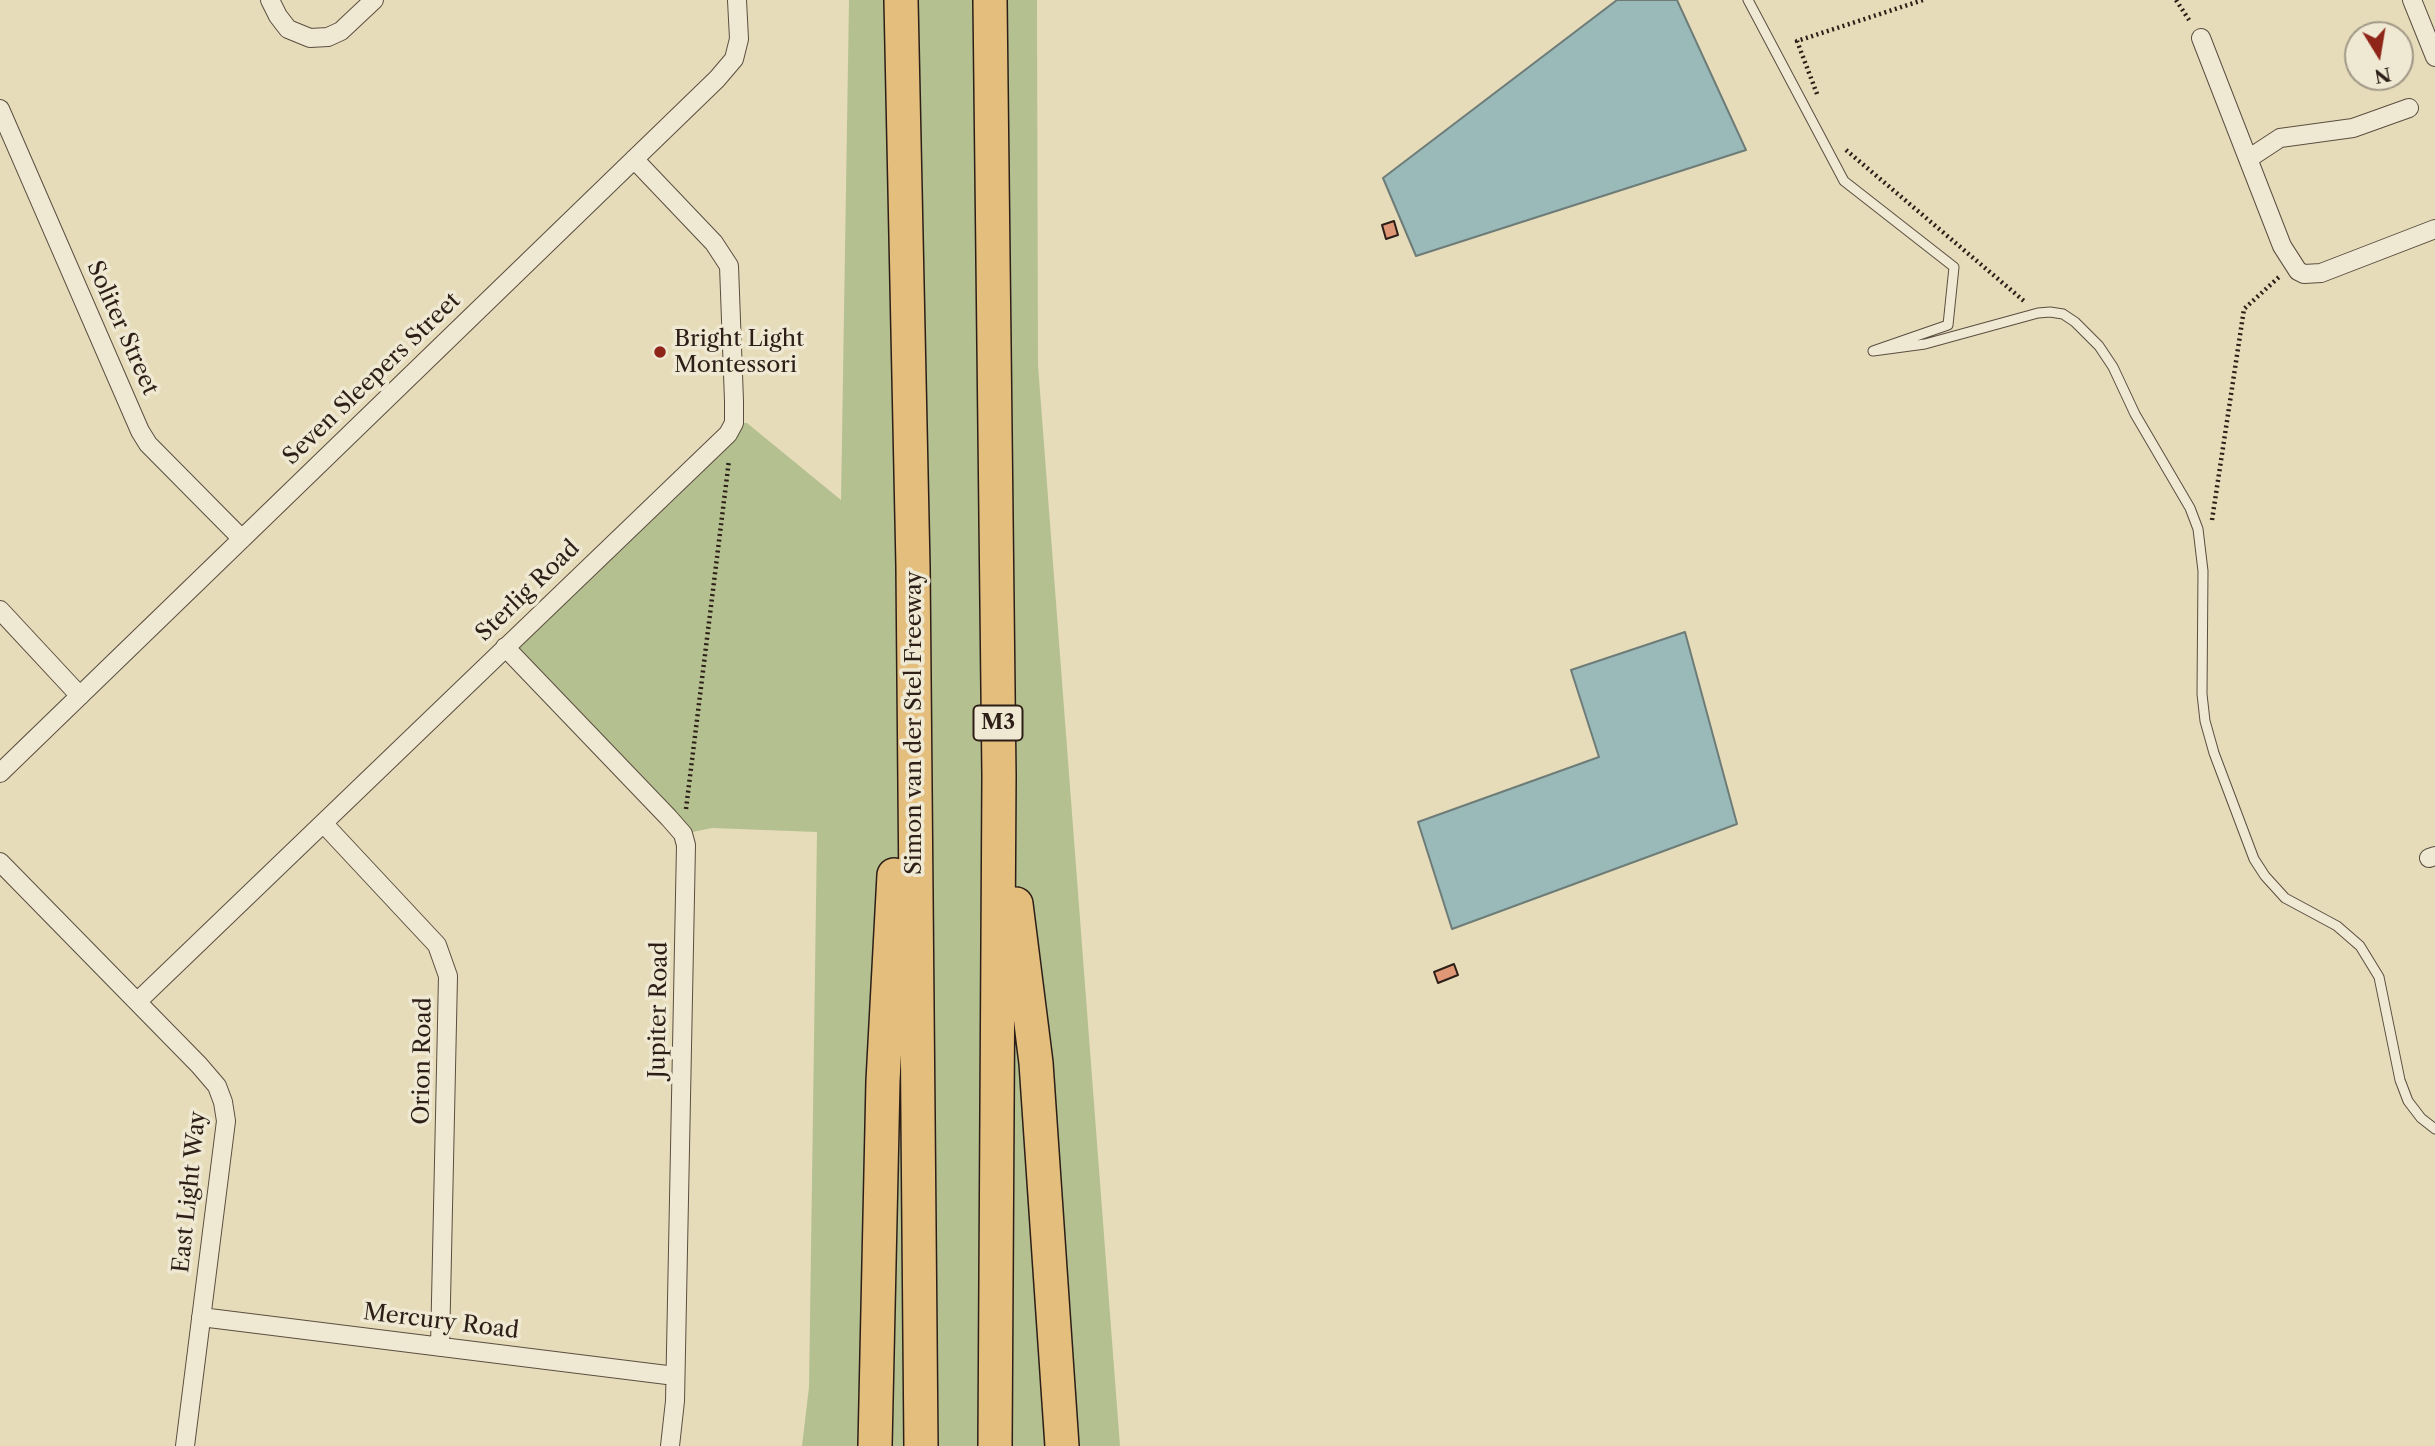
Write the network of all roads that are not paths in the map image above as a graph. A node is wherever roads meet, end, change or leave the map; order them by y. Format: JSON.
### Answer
{"nodes":[{"id":1,"x":270,"y":0,"type":"edge"},
{"id":2,"x":374,"y":0,"type":"edge"},
{"id":3,"x":737,"y":0,"type":"edge"},
{"id":4,"x":901,"y":0,"type":"edge"},
{"id":5,"x":990,"y":0,"type":"edge"},
{"id":6,"x":1748,"y":0,"type":"edge"},
{"id":7,"x":2413,"y":0,"type":"edge"},
{"id":8,"x":2201,"y":38,"type":"road end"},
{"id":9,"x":2435,"y":57,"type":"edge"},
{"id":10,"x":2409,"y":108,"type":"dead end"},
{"id":11,"x":0,"y":109,"type":"edge"},
{"id":12,"x":634,"y":159,"type":"junction"},
{"id":13,"x":2248,"y":159,"type":"junction"},
{"id":14,"x":2435,"y":229,"type":"edge"},
{"id":15,"x":242,"y":539,"type":"junction"},
{"id":16,"x":0,"y":610,"type":"edge"},
{"id":17,"x":505,"y":647,"type":"junction"},
{"id":18,"x":80,"y":696,"type":"junction"},
{"id":19,"x":914,"y":739,"type":"junction"},
{"id":20,"x":0,"y":773,"type":"edge"},
{"id":21,"x":999,"y":776,"type":"junction"},
{"id":22,"x":323,"y":823,"type":"junction"},
{"id":23,"x":0,"y":862,"type":"edge"},
{"id":24,"x":138,"y":1001,"type":"junction"},
{"id":25,"x":2435,"y":1129,"type":"edge"},
{"id":26,"x":201,"y":1317,"type":"junction"},
{"id":27,"x":440,"y":1347,"type":"junction"},
{"id":28,"x":675,"y":1376,"type":"junction"},
{"id":29,"x":185,"y":1446,"type":"edge"},
{"id":30,"x":670,"y":1446,"type":"edge"},
{"id":31,"x":875,"y":1446,"type":"edge"},
{"id":32,"x":921,"y":1446,"type":"edge"},
{"id":33,"x":995,"y":1446,"type":"edge"},
{"id":34,"x":1062,"y":1446,"type":"edge"}],
"edges":[{"from":1,"to":2,"type":"street"},
{"from":3,"to":12,"type":"street","name":"Seven Sleepers Street"},
{"from":4,"to":19,"type":"highway","name":"Simon van der Stel Freeway"},
{"from":5,"to":21,"type":"highway","number":"M3"},
{"from":6,"to":25,"type":"lane"},
{"from":7,"to":9,"type":"street"},
{"from":8,"to":13,"type":"street"},
{"from":10,"to":13,"type":"street"},
{"from":11,"to":15,"type":"street","name":"Soliter Street"},
{"from":12,"to":15,"type":"street","name":"Seven Sleepers Street"},
{"from":12,"to":17,"type":"street","name":"Sterlig Road"},
{"from":13,"to":14,"type":"street"},
{"from":15,"to":18,"type":"street","name":"Seven Sleepers Street"},
{"from":16,"to":18,"type":"street"},
{"from":17,"to":22,"type":"street","name":"Sterlig Road"},
{"from":17,"to":28,"type":"street","name":"Jupiter Road"},
{"from":18,"to":20,"type":"street","name":"Seven Sleepers Street"},
{"from":19,"to":31,"type":"highway"},
{"from":19,"to":32,"type":"highway","name":"Simon van der Stel Freeway"},
{"from":21,"to":33,"type":"highway","number":"M3"},
{"from":21,"to":34,"type":"highway"},
{"from":22,"to":24,"type":"street","name":"Sterlig Road"},
{"from":22,"to":27,"type":"street","name":"Orion Road"},
{"from":23,"to":24,"type":"street","name":"East Light Way"},
{"from":24,"to":26,"type":"street","name":"East Light Way"},
{"from":26,"to":27,"type":"street","name":"Mercury Road"},
{"from":26,"to":29,"type":"street","name":"East Light Way"},
{"from":27,"to":28,"type":"street","name":"Mercury Road"},
{"from":28,"to":30,"type":"street","name":"Jupiter Road"}]}
